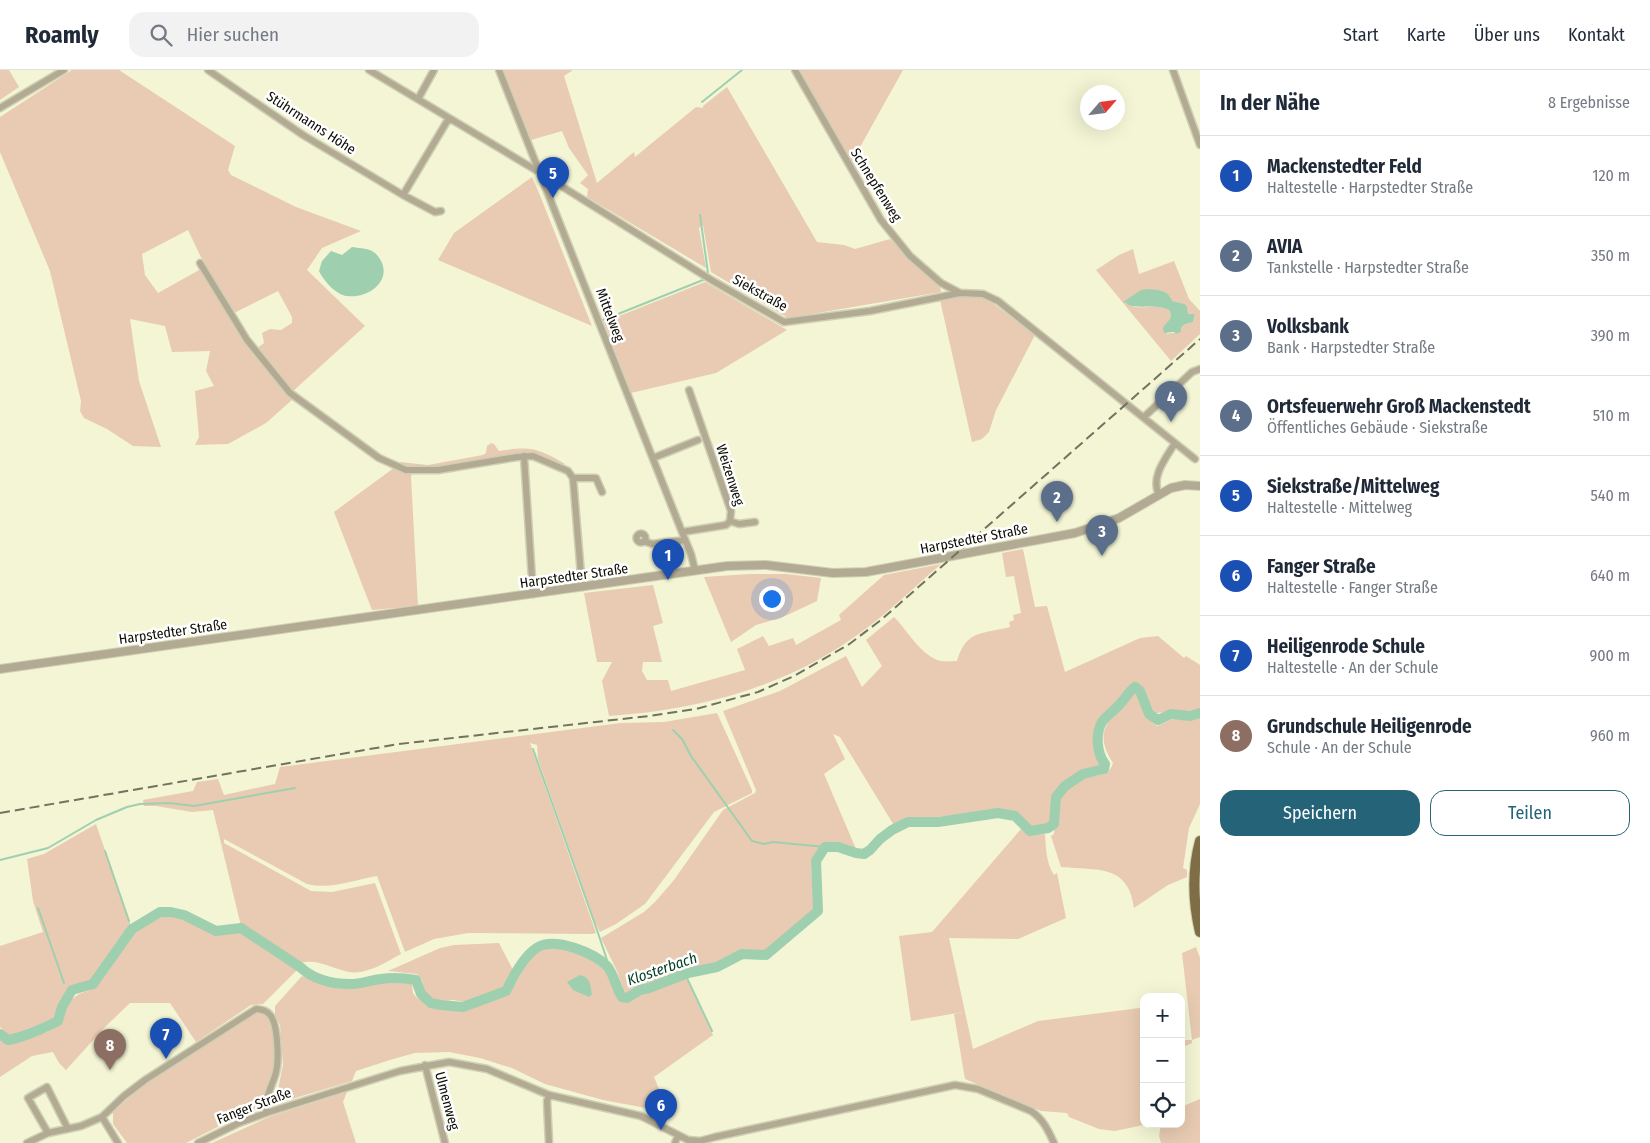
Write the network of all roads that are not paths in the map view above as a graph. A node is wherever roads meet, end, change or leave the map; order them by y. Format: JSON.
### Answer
{"nodes":[{"id":1,"x":64,"y":70,"type":"edge"},
{"id":2,"x":208,"y":70,"type":"edge"},
{"id":3,"x":370,"y":70,"type":"edge"},
{"id":4,"x":434,"y":70,"type":"edge"},
{"id":5,"x":499,"y":70,"type":"edge"},
{"id":6,"x":795,"y":70,"type":"edge"},
{"id":7,"x":1173,"y":70,"type":"edge"},
{"id":8,"x":418,"y":99,"type":"junction"},
{"id":9,"x":0,"y":108,"type":"edge"},
{"id":10,"x":449,"y":118,"type":"junction"},
{"id":11,"x":1200,"y":145,"type":"edge"},
{"id":12,"x":540,"y":175,"type":"junction"},
{"id":13,"x":403,"y":194,"type":"junction"},
{"id":14,"x":441,"y":211,"type":"dead end"},
{"id":15,"x":200,"y":263,"type":"dead end"},
{"id":16,"x":960,"y":293,"type":"junction"},
{"id":17,"x":1200,"y":369,"type":"edge"},
{"id":18,"x":689,"y":390,"type":"dead end"},
{"id":19,"x":1144,"y":417,"type":"junction"},
{"id":20,"x":698,"y":440,"type":"dead end"},
{"id":21,"x":1175,"y":443,"type":"junction"},
{"id":22,"x":524,"y":456,"type":"junction"},
{"id":23,"x":653,"y":458,"type":"junction"},
{"id":24,"x":1195,"y":459,"type":"dead end"},
{"id":25,"x":573,"y":478,"type":"junction"},
{"id":26,"x":1200,"y":486,"type":"edge"},
{"id":27,"x":602,"y":492,"type":"dead end"},
{"id":28,"x":1159,"y":495,"type":"junction"},
{"id":29,"x":730,"y":521,"type":"junction"},
{"id":30,"x":756,"y":522,"type":"dead end"},
{"id":31,"x":682,"y":532,"type":"junction"},
{"id":32,"x":685,"y":540,"type":"junction"},
{"id":33,"x":644,"y":541,"type":"dead end"},
{"id":34,"x":695,"y":570,"type":"junction"},
{"id":35,"x":582,"y":587,"type":"junction"},
{"id":36,"x":533,"y":594,"type":"junction"},
{"id":37,"x":0,"y":669,"type":"edge"},
{"id":38,"x":1200,"y":842,"type":"edge"},
{"id":39,"x":1200,"y":932,"type":"edge"},
{"id":40,"x":425,"y":1065,"type":"junction"},
{"id":41,"x":549,"y":1094,"type":"junction"},
{"id":42,"x":266,"y":1113,"type":"junction"},
{"id":43,"x":102,"y":1117,"type":"junction"},
{"id":44,"x":68,"y":1129,"type":"junction"},
{"id":45,"x":48,"y":1133,"type":"junction"},
{"id":46,"x":682,"y":1139,"type":"edge"},
{"id":47,"x":27,"y":1143,"type":"edge"},
{"id":48,"x":118,"y":1143,"type":"edge"},
{"id":49,"x":198,"y":1143,"type":"edge"},
{"id":50,"x":445,"y":1143,"type":"edge"},
{"id":51,"x":549,"y":1143,"type":"edge"},
{"id":52,"x":675,"y":1143,"type":"edge"},
{"id":53,"x":1054,"y":1143,"type":"edge"}],
"edges":[{"from":1,"to":9,"type":"street"},
{"from":2,"to":13,"type":"street","name":"Stührmanns Höhe"},
{"from":3,"to":8,"type":"street","name":"Siekstraße"},
{"from":4,"to":8,"type":"street"},
{"from":5,"to":12,"type":"street","name":"Mittelweg"},
{"from":6,"to":16,"type":"street","name":"Schnepfenweg"},
{"from":7,"to":11,"type":"street"},
{"from":8,"to":10,"type":"street","name":"Siekstraße"},
{"from":10,"to":12,"type":"street","name":"Siekstraße"},
{"from":10,"to":13,"type":"street"},
{"from":12,"to":16,"type":"street","name":"Siekstraße"},
{"from":12,"to":23,"type":"street","name":"Mittelweg"},
{"from":13,"to":14,"type":"street","name":"Stührmanns Höhe"},
{"from":15,"to":22,"type":"street"},
{"from":16,"to":19,"type":"street","name":"Siekstraße"},
{"from":17,"to":19,"type":"street"},
{"from":18,"to":29,"type":"street","name":"Weizenweg"},
{"from":19,"to":21,"type":"street","name":"Siekstraße"},
{"from":20,"to":23,"type":"street"},
{"from":21,"to":24,"type":"street","name":"Siekstraße"},
{"from":21,"to":28,"type":"street"},
{"from":22,"to":25,"type":"street"},
{"from":22,"to":36,"type":"street"},
{"from":23,"to":31,"type":"street","name":"Mittelweg"},
{"from":25,"to":27,"type":"street"},
{"from":25,"to":35,"type":"street"},
{"from":26,"to":28,"type":"street","name":"Harpstedter Straße"},
{"from":28,"to":34,"type":"street","name":"Harpstedter Straße"},
{"from":29,"to":30,"type":"street"},
{"from":29,"to":31,"type":"street","name":"Weizenweg"},
{"from":31,"to":32,"type":"street","name":"Mittelweg"},
{"from":32,"to":33,"type":"street"},
{"from":32,"to":34,"type":"street","name":"Mittelweg"},
{"from":34,"to":35,"type":"street","name":"Harpstedter Straße"},
{"from":35,"to":36,"type":"street","name":"Harpstedter Straße"},
{"from":36,"to":37,"type":"street","name":"Harpstedter Straße"},
{"from":38,"to":39,"type":"main road"},
{"from":40,"to":41,"type":"street","name":"Fanger Straße"},
{"from":40,"to":42,"type":"street","name":"Fanger Straße"},
{"from":40,"to":50,"type":"street","name":"Ulmenweg"},
{"from":41,"to":46,"type":"street","name":"Fanger Straße"},
{"from":41,"to":51,"type":"street"},
{"from":42,"to":43,"type":"street"},
{"from":42,"to":49,"type":"street","name":"Fanger Straße"},
{"from":43,"to":44,"type":"street"},
{"from":43,"to":48,"type":"street"},
{"from":44,"to":45,"type":"street"},
{"from":44,"to":45,"type":"street"},
{"from":45,"to":47,"type":"street"},
{"from":46,"to":52,"type":"street"},
{"from":46,"to":53,"type":"street","name":"Fanger Straße"}]}
